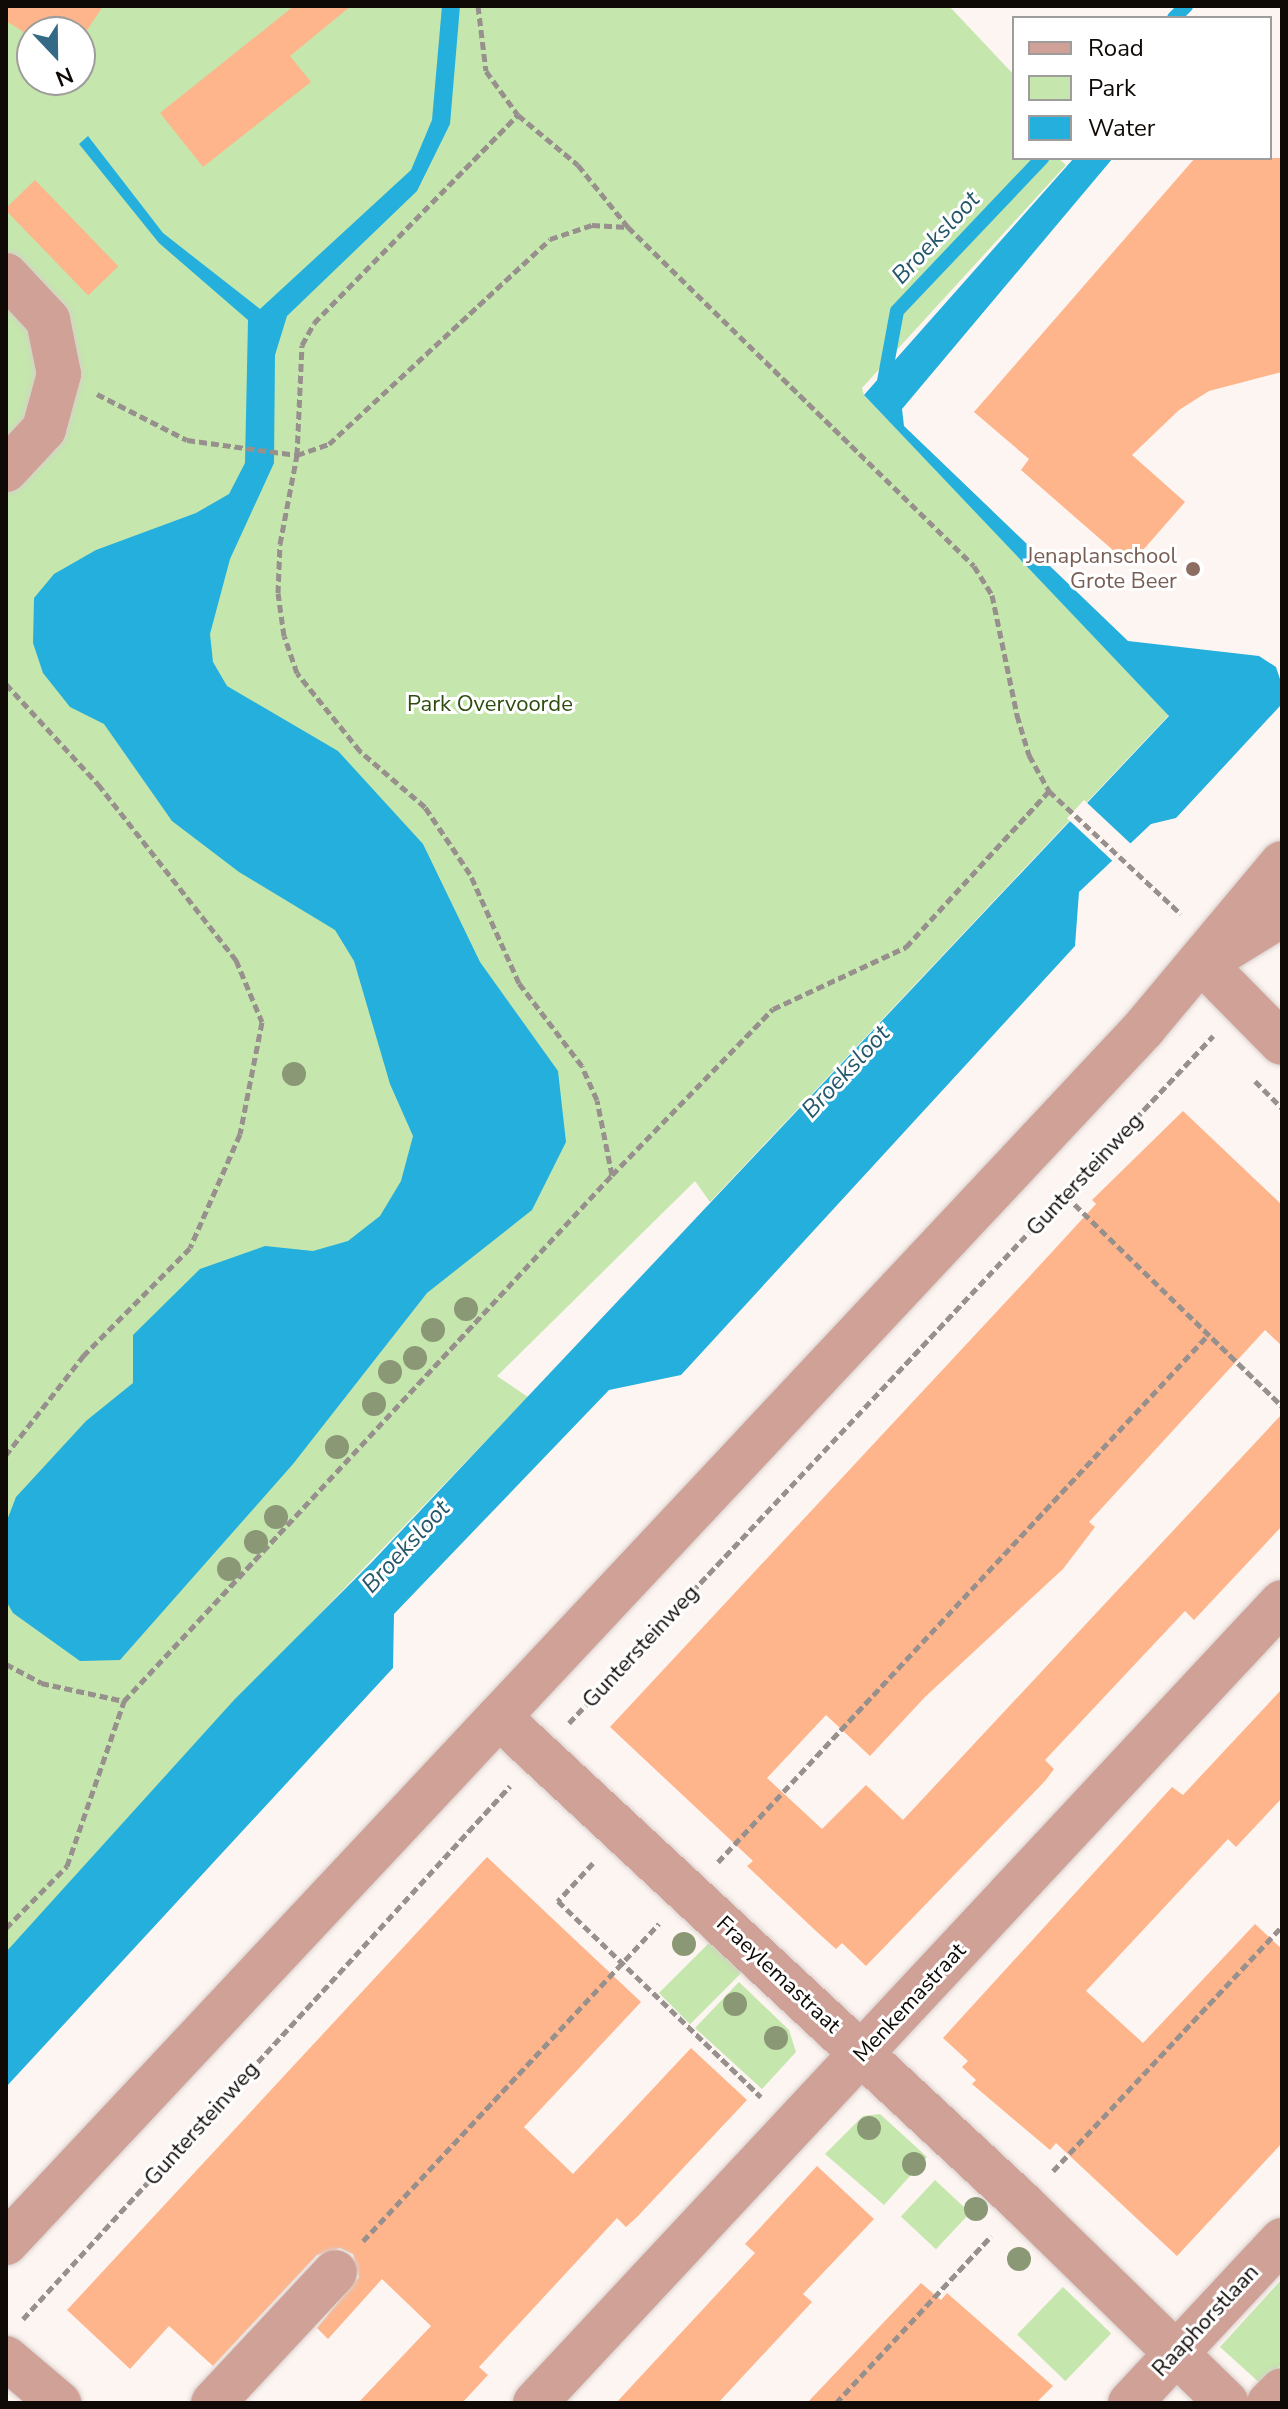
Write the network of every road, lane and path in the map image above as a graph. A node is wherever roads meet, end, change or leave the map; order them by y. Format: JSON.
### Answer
{"nodes":[{"id":1,"x":478,"y":6,"type":"edge"},
{"id":2,"x":518,"y":115,"type":"junction"},
{"id":3,"x":628,"y":227,"type":"junction"},
{"id":4,"x":6,"y":275,"type":"edge"},
{"id":5,"x":59,"y":374,"type":"junction"},
{"id":6,"x":297,"y":455,"type":"junction"},
{"id":7,"x":6,"y":470,"type":"edge"},
{"id":8,"x":6,"y":684,"type":"edge"},
{"id":9,"x":1049,"y":791,"type":"junction"},
{"id":10,"x":1282,"y":863,"type":"edge"},
{"id":11,"x":1282,"y":915,"type":"edge"},
{"id":12,"x":1187,"y":919,"type":"dead end"},
{"id":13,"x":1203,"y":963,"type":"junction"},
{"id":14,"x":1241,"y":1005,"type":"junction"},
{"id":15,"x":1282,"y":1043,"type":"edge"},
{"id":16,"x":612,"y":1175,"type":"junction"},
{"id":17,"x":1066,"y":1196,"type":"junction"},
{"id":18,"x":1208,"y":1335,"type":"junction"},
{"id":19,"x":1282,"y":1406,"type":"edge"},
{"id":20,"x":6,"y":1455,"type":"edge"},
{"id":21,"x":1282,"y":1602,"type":"edge"},
{"id":22,"x":6,"y":1664,"type":"edge"},
{"id":23,"x":124,"y":1701,"type":"junction"},
{"id":24,"x":499,"y":1717,"type":"junction"},
{"id":25,"x":539,"y":1755,"type":"junction"},
{"id":26,"x":623,"y":1831,"type":"junction"},
{"id":27,"x":689,"y":1892,"type":"junction"},
{"id":28,"x":1282,"y":1926,"type":"edge"},
{"id":29,"x":6,"y":1928,"type":"edge"},
{"id":30,"x":621,"y":1963,"type":"junction"},
{"id":31,"x":862,"y":2054,"type":"junction"},
{"id":32,"x":794,"y":2128,"type":"junction"},
{"id":33,"x":1022,"y":2203,"type":"junction"},
{"id":34,"x":1282,"y":2240,"type":"edge"},
{"id":35,"x":6,"y":2243,"type":"edge"},
{"id":36,"x":335,"y":2272,"type":"joint"},
{"id":37,"x":11,"y":2342,"type":"edge"},
{"id":38,"x":1174,"y":2355,"type":"junction"},
{"id":39,"x":1282,"y":2390,"type":"edge"},
{"id":40,"x":59,"y":2403,"type":"edge"},
{"id":41,"x":213,"y":2403,"type":"edge"},
{"id":42,"x":535,"y":2403,"type":"edge"},
{"id":43,"x":836,"y":2403,"type":"edge"},
{"id":44,"x":1130,"y":2403,"type":"edge"},
{"id":45,"x":1227,"y":2403,"type":"edge"},
{"id":46,"x":1269,"y":2403,"type":"edge"}],
"edges":[{"from":1,"to":2,"type":"path"},
{"from":2,"to":3,"type":"path"},
{"from":2,"to":6,"type":"path"},
{"from":3,"to":6,"type":"path"},
{"from":3,"to":9,"type":"path"},
{"from":4,"to":5,"type":"street"},
{"from":5,"to":6,"type":"path"},
{"from":5,"to":7,"type":"street"},
{"from":6,"to":16,"type":"path"},
{"from":8,"to":20,"type":"path"},
{"from":9,"to":12,"type":"path"},
{"from":9,"to":16,"type":"path"},
{"from":10,"to":13,"type":"street"},
{"from":11,"to":13,"type":"street"},
{"from":13,"to":14,"type":"street"},
{"from":13,"to":24,"type":"street"},
{"from":14,"to":15,"type":"street"},
{"from":14,"to":17,"type":"path","name":"Guntersteinweg"},
{"from":16,"to":23,"type":"path"},
{"from":17,"to":18,"type":"path"},
{"from":17,"to":25,"type":"path","name":"Guntersteinweg"},
{"from":18,"to":19,"type":"path"},
{"from":18,"to":27,"type":"path"},
{"from":21,"to":31,"type":"street","name":"Menkemastraat"},
{"from":22,"to":23,"type":"path"},
{"from":23,"to":29,"type":"path"},
{"from":24,"to":25,"type":"street","name":"Fraeylemastraat"},
{"from":24,"to":35,"type":"street"},
{"from":25,"to":26,"type":"street","name":"Fraeylemastraat"},
{"from":25,"to":37,"type":"path","name":"Guntersteinweg"},
{"from":26,"to":27,"type":"street","name":"Fraeylemastraat"},
{"from":26,"to":30,"type":"path"},
{"from":27,"to":30,"type":"path"},
{"from":27,"to":31,"type":"street","name":"Fraeylemastraat"},
{"from":28,"to":33,"type":"path"},
{"from":30,"to":32,"type":"path"},
{"from":30,"to":36,"type":"path"},
{"from":31,"to":32,"type":"street","name":"Menkemastraat"},
{"from":31,"to":33,"type":"street","name":"Fraeylemastraat"},
{"from":32,"to":42,"type":"street","name":"Menkemastraat"},
{"from":33,"to":38,"type":"street","name":"Fraeylemastraat"},
{"from":33,"to":43,"type":"path"},
{"from":34,"to":38,"type":"street","name":"Raaphorstlaan"},
{"from":36,"to":41,"type":"street"},
{"from":37,"to":40,"type":"street"},
{"from":38,"to":44,"type":"street","name":"Raaphorstlaan"},
{"from":38,"to":45,"type":"street","name":"Fraeylemastraat"},
{"from":39,"to":46,"type":"street"}]}
